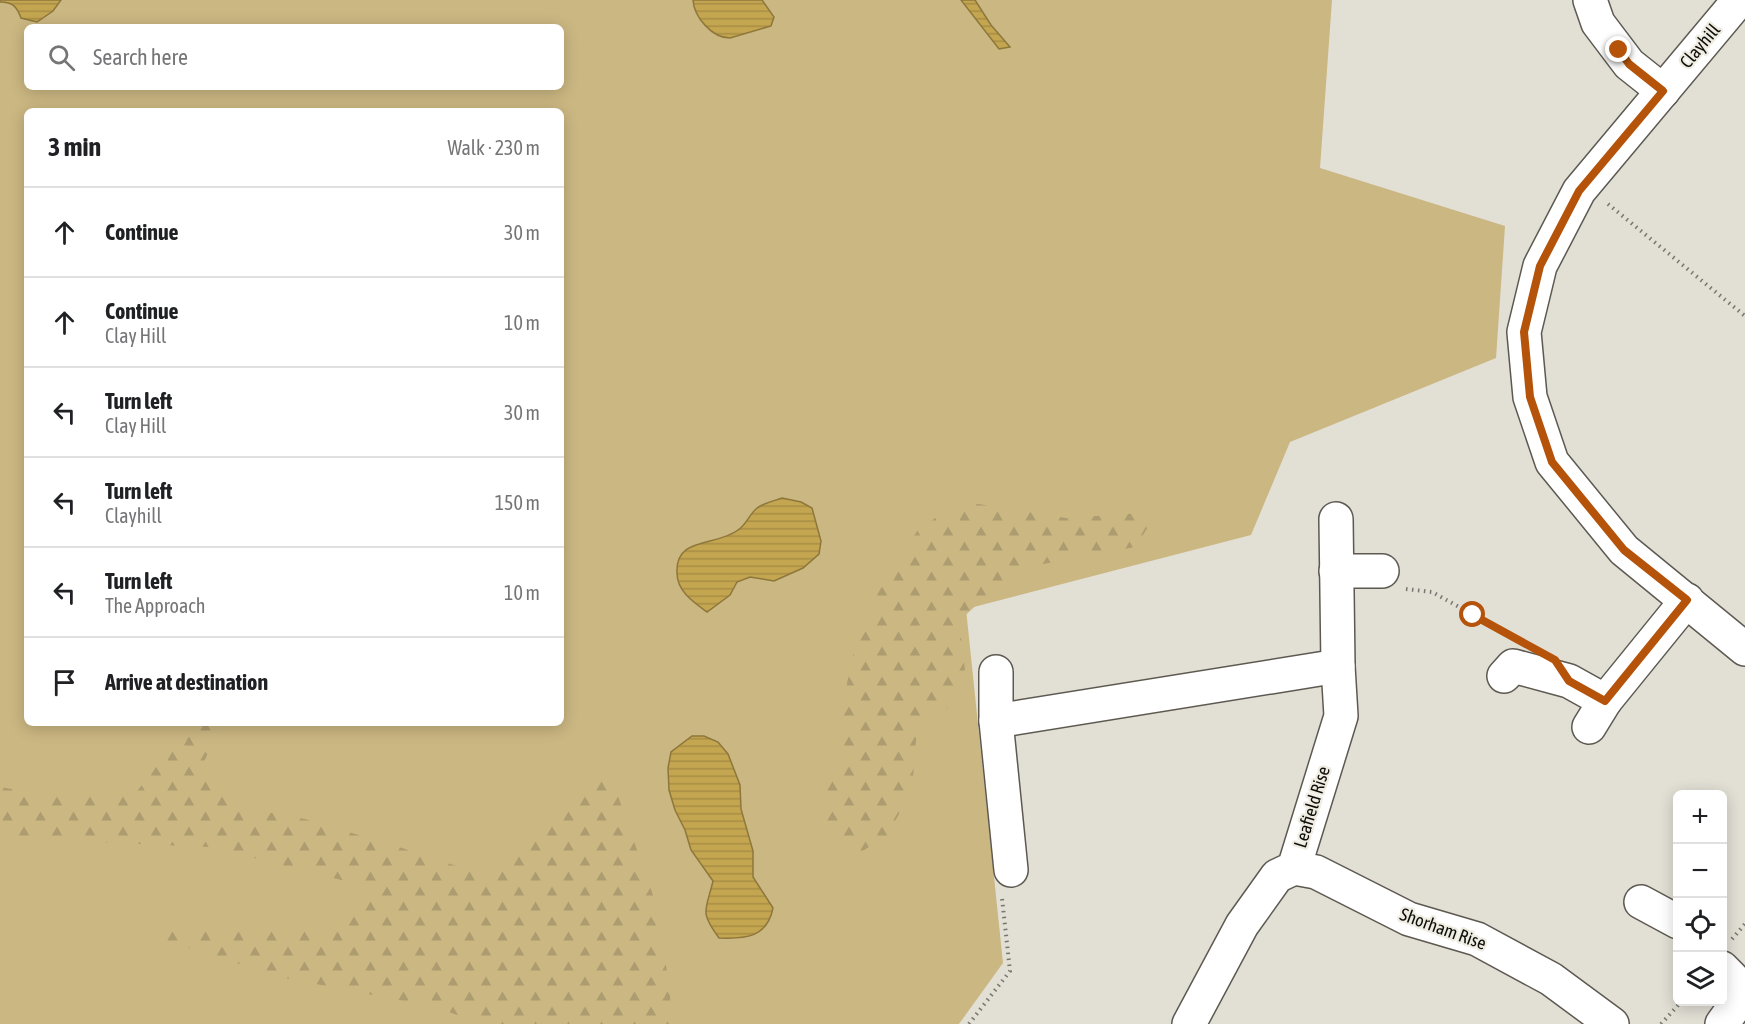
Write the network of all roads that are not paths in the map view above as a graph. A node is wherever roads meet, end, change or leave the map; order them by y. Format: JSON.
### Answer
{"nodes":[{"id":1,"x":1590,"y":0,"type":"edge"},
{"id":2,"x":1739,"y":0,"type":"edge"},
{"id":3,"x":1663,"y":91,"type":"junction"},
{"id":4,"x":1336,"y":519,"type":"dead end"},
{"id":5,"x":1336,"y":571,"type":"junction"},
{"id":6,"x":1382,"y":571,"type":"road end"},
{"id":7,"x":1687,"y":600,"type":"junction"},
{"id":8,"x":1745,"y":649,"type":"edge"},
{"id":9,"x":1338,"y":666,"type":"junction"},
{"id":10,"x":996,"y":672,"type":"dead end"},
{"id":11,"x":1504,"y":676,"type":"dead end"},
{"id":12,"x":996,"y":721,"type":"junction"},
{"id":13,"x":1294,"y":868,"type":"junction"},
{"id":14,"x":1011,"y":870,"type":"road end"},
{"id":15,"x":1641,"y":902,"type":"dead end"},
{"id":16,"x":1673,"y":920,"type":"edge"},
{"id":17,"x":1727,"y":973,"type":"edge"},
{"id":18,"x":1745,"y":992,"type":"edge"},
{"id":19,"x":1579,"y":1014,"type":"edge"},
{"id":20,"x":1189,"y":1024,"type":"edge"},
{"id":21,"x":1612,"y":1024,"type":"edge"},
{"id":22,"x":1722,"y":1024,"type":"edge"}],
"edges":[{"from":1,"to":3,"type":"street"},
{"from":2,"to":3,"type":"street","name":"Clayhill"},
{"from":3,"to":7,"type":"street","name":"Clayhill"},
{"from":4,"to":5,"type":"street","name":"Leafield Rise"},
{"from":5,"to":6,"type":"street"},
{"from":5,"to":9,"type":"street","name":"Leafield Rise"},
{"from":7,"to":8,"type":"street","name":"Clayhill"},
{"from":7,"to":11,"type":"street"},
{"from":9,"to":12,"type":"street"},
{"from":9,"to":13,"type":"street","name":"Leafield Rise"},
{"from":10,"to":12,"type":"street"},
{"from":12,"to":14,"type":"street"},
{"from":13,"to":19,"type":"street","name":"Shorham Rise"},
{"from":13,"to":20,"type":"street","name":"Leafield Rise"},
{"from":15,"to":16,"type":"street"},
{"from":17,"to":18,"type":"street"},
{"from":18,"to":22,"type":"street"},
{"from":19,"to":21,"type":"street","name":"Shorham Rise"}]}
